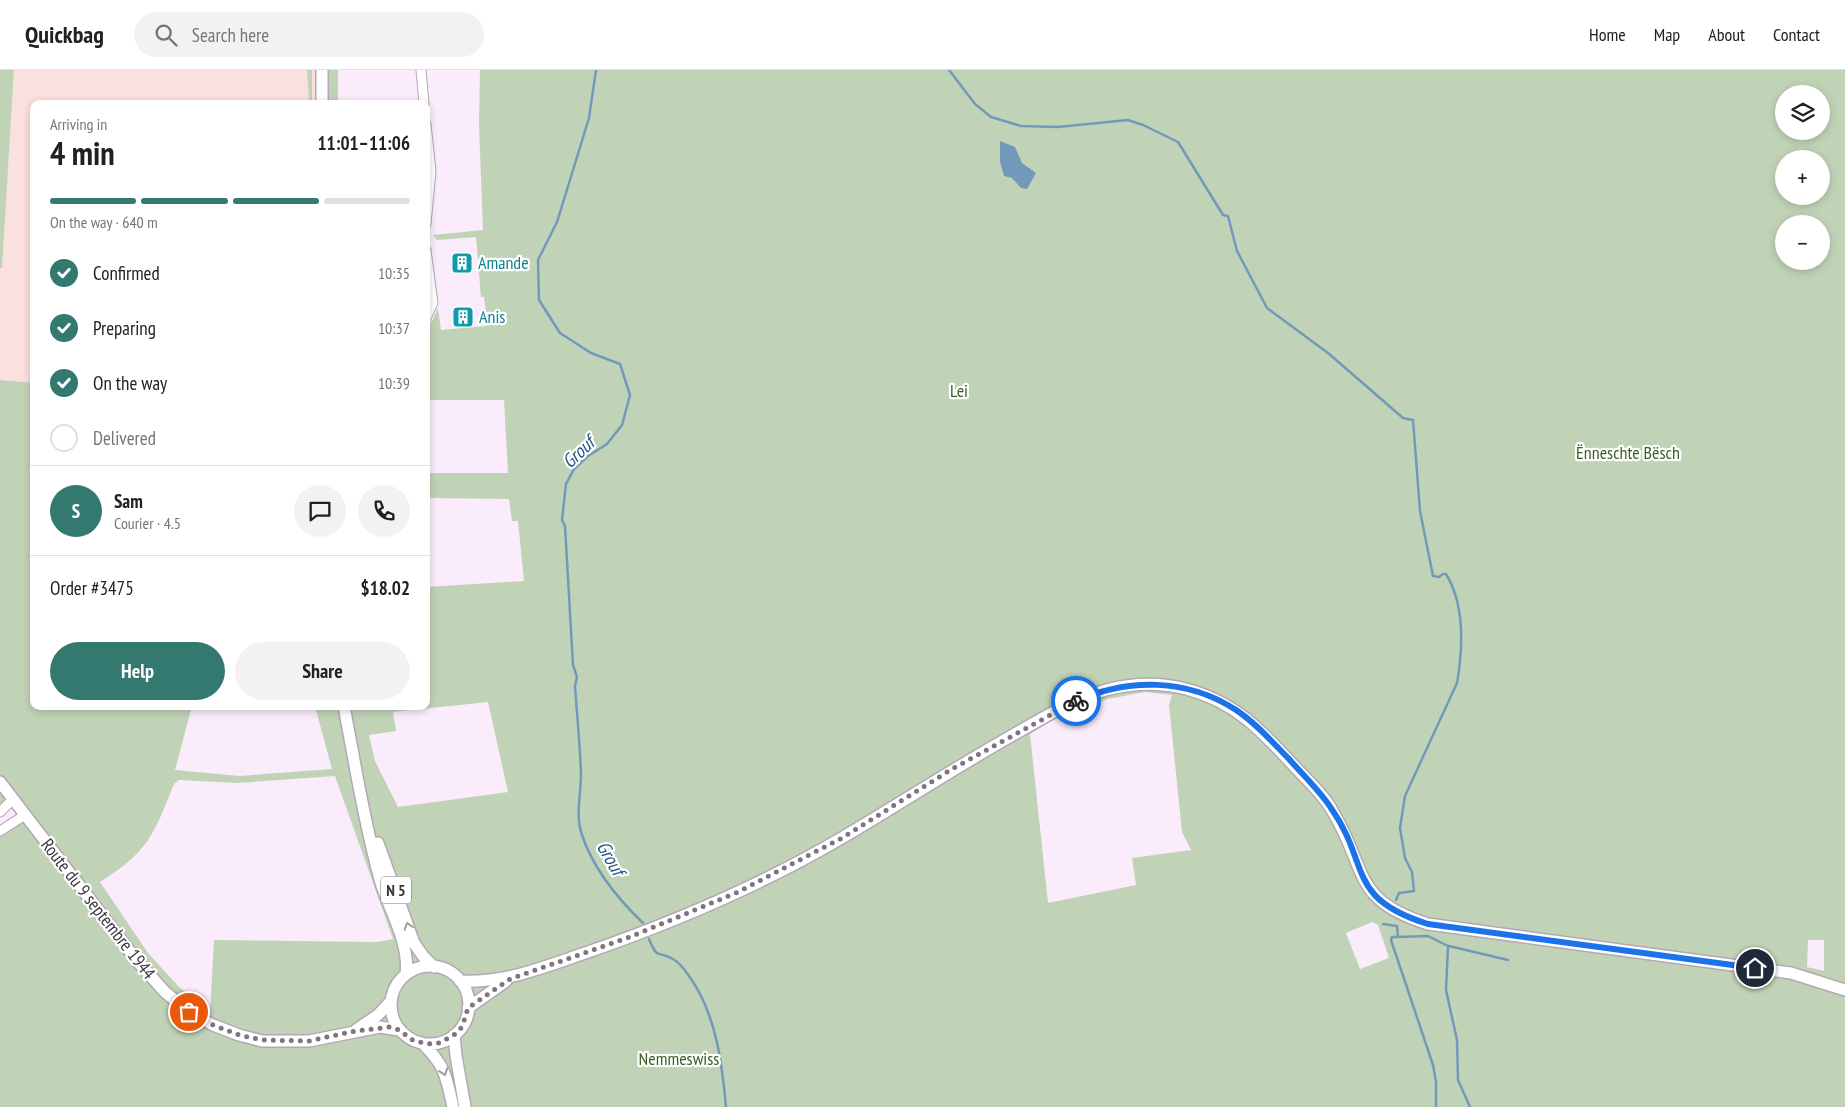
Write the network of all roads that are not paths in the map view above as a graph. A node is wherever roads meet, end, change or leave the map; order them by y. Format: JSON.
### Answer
{"nodes":[{"id":1,"x":322,"y":70,"type":"edge"},
{"id":2,"x":421,"y":70,"type":"edge"},
{"id":3,"x":322,"y":100,"type":"edge"},
{"id":4,"x":424,"y":100,"type":"edge"},
{"id":5,"x":430,"y":285,"type":"edge"},
{"id":6,"x":430,"y":308,"type":"edge"},
{"id":7,"x":345,"y":710,"type":"edge"},
{"id":8,"x":0,"y":782,"type":"edge"},
{"id":9,"x":12,"y":799,"type":"junction"},
{"id":10,"x":364,"y":809,"type":"junction"},
{"id":11,"x":0,"y":812,"type":"edge"},
{"id":12,"x":25,"y":815,"type":"junction"},
{"id":13,"x":0,"y":831,"type":"edge"},
{"id":14,"x":434,"y":967,"type":"junction"},
{"id":15,"x":406,"y":974,"type":"junction"},
{"id":16,"x":510,"y":979,"type":"junction"},
{"id":17,"x":460,"y":981,"type":"junction"},
{"id":18,"x":1845,"y":990,"type":"edge"},
{"id":19,"x":391,"y":1001,"type":"junction"},
{"id":20,"x":468,"y":1008,"type":"junction"},
{"id":21,"x":399,"y":1030,"type":"junction"},
{"id":22,"x":355,"y":1031,"type":"junction"},
{"id":23,"x":454,"y":1035,"type":"junction"},
{"id":24,"x":422,"y":1043,"type":"junction"},
{"id":25,"x":453,"y":1107,"type":"edge"},
{"id":26,"x":465,"y":1107,"type":"edge"}],
"edges":[{"from":1,"to":3,"type":"main road"},
{"from":2,"to":4,"type":"street"},
{"from":5,"to":6,"type":"street"},
{"from":7,"to":10,"type":"main road","number":"N 5"},
{"from":8,"to":9,"type":"main road","name":"Route du 9 septembre 1944"},
{"from":9,"to":11,"type":"street"},
{"from":9,"to":12,"type":"main road","name":"Route du 9 septembre 1944"},
{"from":14,"to":10,"type":"main road","number":"N 5","one_way":true},
{"from":10,"to":15,"type":"main road","number":"N 5"},
{"from":12,"to":13,"type":"street"},
{"from":12,"to":22,"type":"main road","name":"Route du 9 septembre 1944"},
{"from":14,"to":15,"type":"main road"},
{"from":14,"to":17,"type":"main road","number":"N 5"},
{"from":15,"to":19,"type":"main road"},
{"from":16,"to":17,"type":"main road"},
{"from":16,"to":18,"type":"main road"},
{"from":16,"to":20,"type":"main road"},
{"from":17,"to":20,"type":"main road"},
{"from":19,"to":21,"type":"main road"},
{"from":19,"to":22,"type":"main road"},
{"from":20,"to":23,"type":"main road"},
{"from":21,"to":22,"type":"main road","name":"Route du 9 septembre 1944"},
{"from":21,"to":24,"type":"main road"},
{"from":23,"to":24,"type":"main road"},
{"from":23,"to":26,"type":"main road"},
{"from":24,"to":25,"type":"main road","one_way":true}]}
